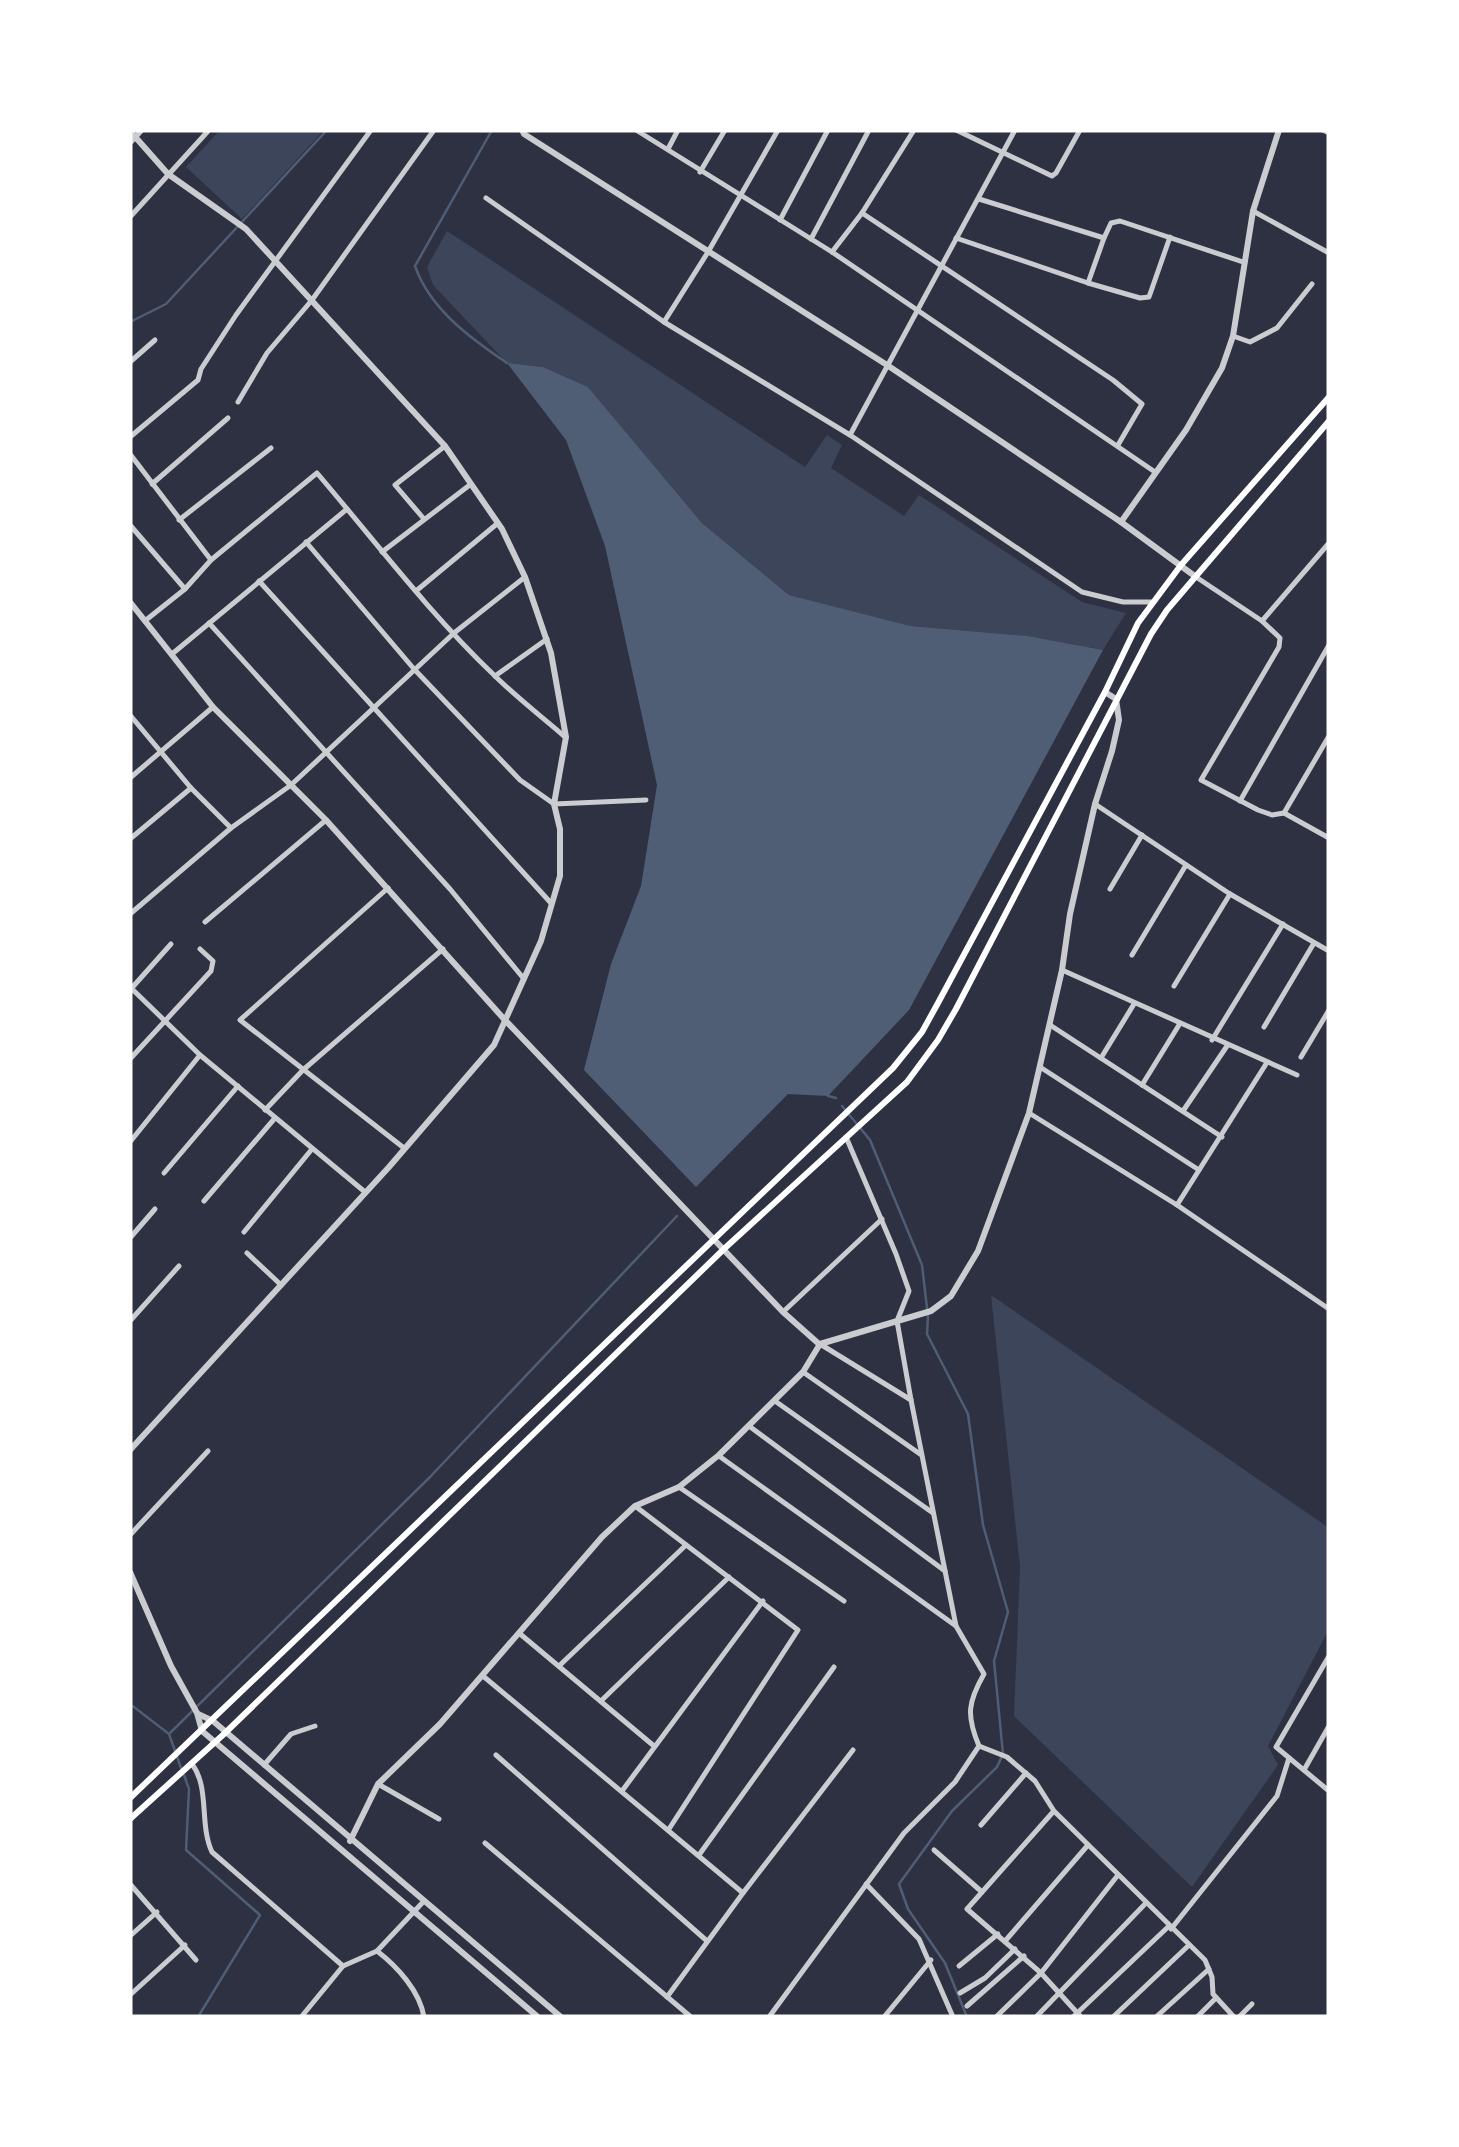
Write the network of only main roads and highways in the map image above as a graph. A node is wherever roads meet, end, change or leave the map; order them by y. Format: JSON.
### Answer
{"nodes":[{"id":1,"x":1329,"y":397,"type":"edge"},
{"id":2,"x":1329,"y":422,"type":"edge"},
{"id":3,"x":130,"y":1798,"type":"edge"},
{"id":4,"x":130,"y":1819,"type":"edge"}],
"edges":[{"from":1,"to":3,"type":"main road"},
{"from":2,"to":4,"type":"main road"}]}
